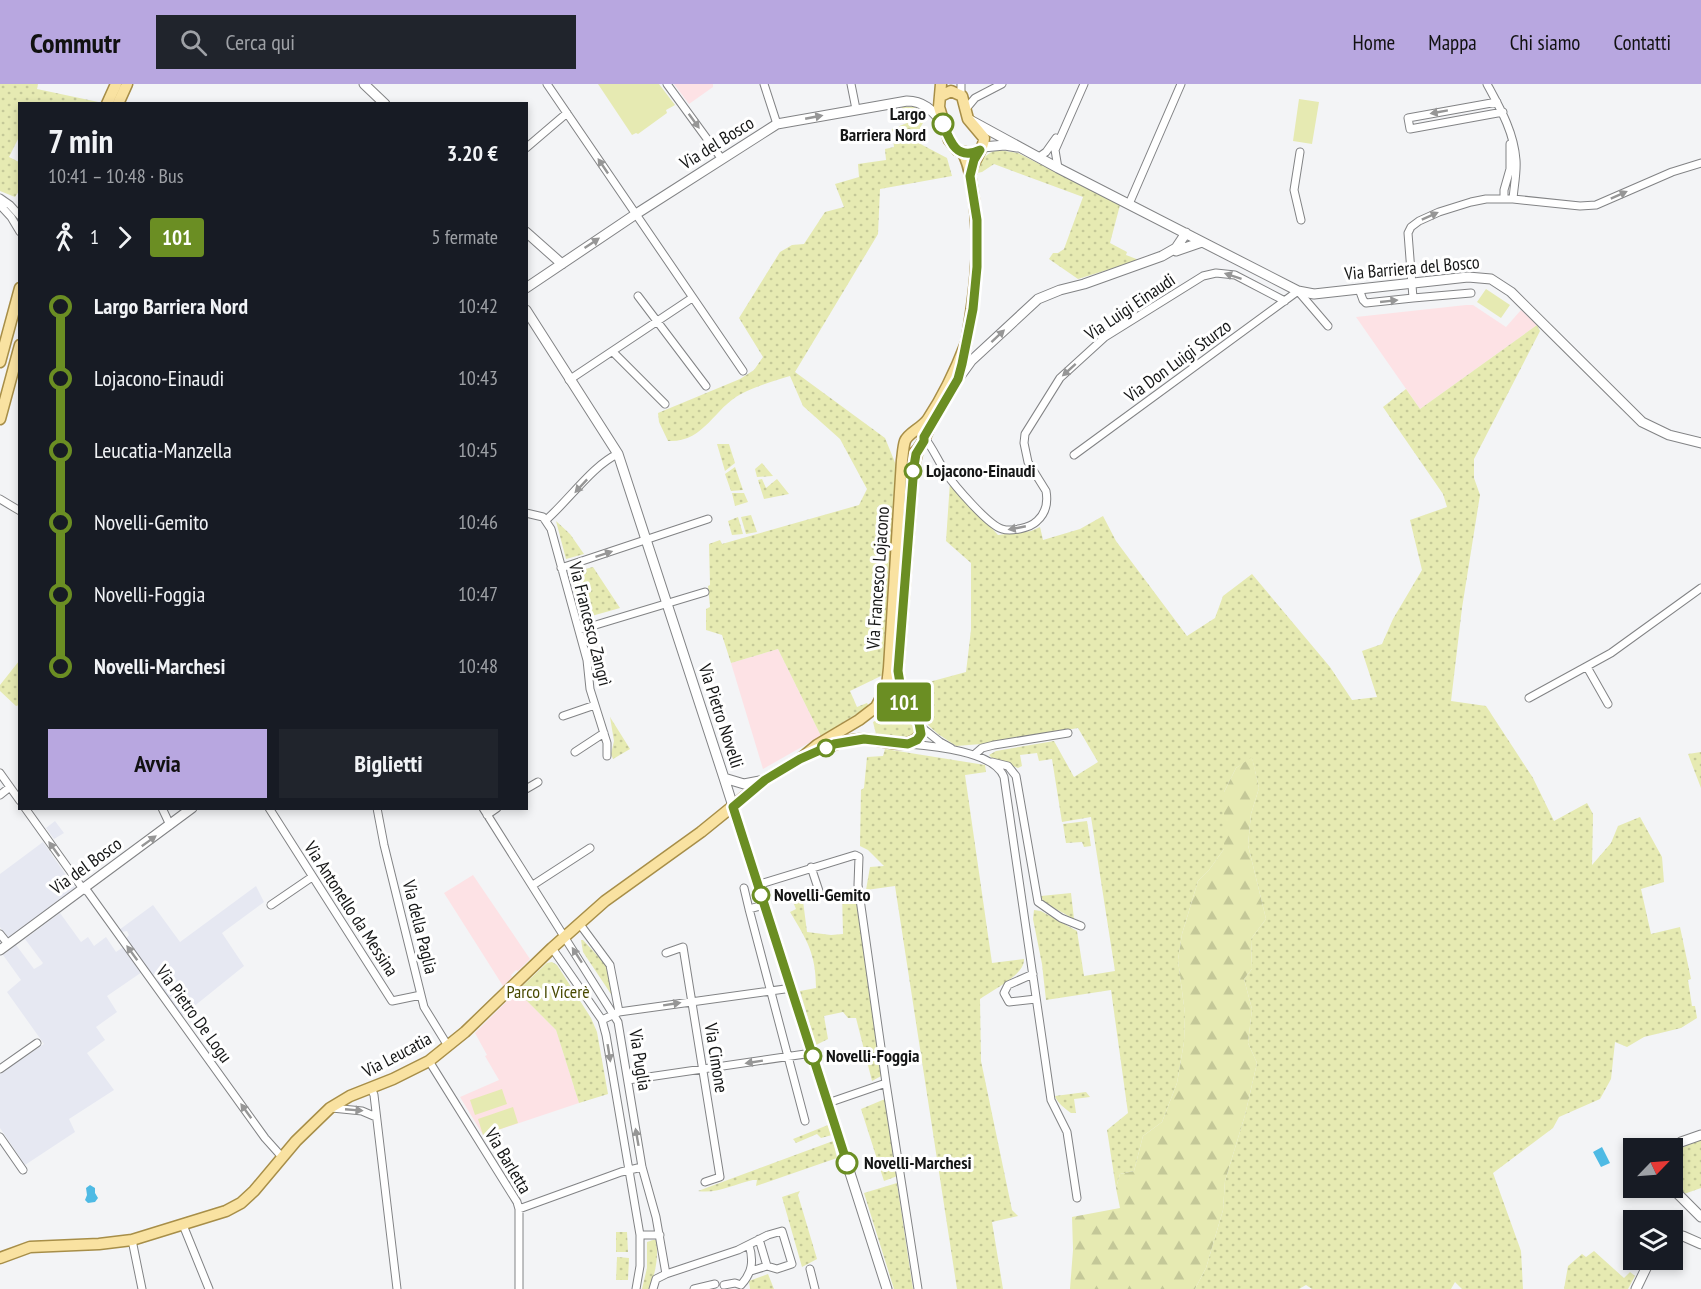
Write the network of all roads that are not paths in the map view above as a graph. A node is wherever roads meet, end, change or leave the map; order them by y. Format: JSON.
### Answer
{"nodes":[{"id":1,"x":116,"y":84,"type":"edge"},
{"id":2,"x":127,"y":84,"type":"edge"},
{"id":3,"x":547,"y":84,"type":"edge"},
{"id":4,"x":667,"y":84,"type":"edge"},
{"id":5,"x":764,"y":84,"type":"edge"},
{"id":6,"x":851,"y":84,"type":"edge"},
{"id":7,"x":1000,"y":84,"type":"edge"},
{"id":8,"x":1083,"y":84,"type":"edge"},
{"id":9,"x":1181,"y":84,"type":"edge"},
{"id":10,"x":1487,"y":84,"type":"edge"},
{"id":11,"x":367,"y":85,"type":"edge"},
{"id":12,"x":941,"y":89,"type":"edge"},
{"id":13,"x":959,"y":90,"type":"edge"},
{"id":14,"x":108,"y":102,"type":"edge"},
{"id":15,"x":119,"y":102,"type":"edge"},
{"id":16,"x":384,"y":102,"type":"edge"},
{"id":17,"x":1497,"y":102,"type":"junction"},
{"id":18,"x":856,"y":109,"type":"junction"},
{"id":19,"x":1503,"y":112,"type":"junction"},
{"id":20,"x":567,"y":113,"type":"junction"},
{"id":21,"x":966,"y":114,"type":"junction"},
{"id":22,"x":777,"y":124,"type":"junction"},
{"id":23,"x":943,"y":124,"type":"junction"},
{"id":24,"x":1062,"y":129,"type":"junction"},
{"id":25,"x":1510,"y":132,"type":"junction"},
{"id":26,"x":528,"y":146,"type":"edge"},
{"id":27,"x":1018,"y":147,"type":"junction"},
{"id":28,"x":982,"y":148,"type":"junction"},
{"id":29,"x":962,"y":152,"type":"junction"},
{"id":30,"x":1300,"y":152,"type":"dead end"},
{"id":31,"x":722,"y":158,"type":"junction"},
{"id":32,"x":1039,"y":158,"type":"junction"},
{"id":33,"x":1701,"y":163,"type":"edge"},
{"id":34,"x":1058,"y":168,"type":"junction"},
{"id":35,"x":970,"y":176,"type":"junction"},
{"id":36,"x":0,"y":198,"type":"edge"},
{"id":37,"x":1504,"y":198,"type":"junction"},
{"id":38,"x":1513,"y":198,"type":"junction"},
{"id":39,"x":1129,"y":204,"type":"junction"},
{"id":40,"x":0,"y":205,"type":"edge"},
{"id":41,"x":18,"y":214,"type":"edge"},
{"id":42,"x":636,"y":214,"type":"junction"},
{"id":43,"x":1301,"y":220,"type":"dead end"},
{"id":44,"x":18,"y":229,"type":"edge"},
{"id":45,"x":1186,"y":233,"type":"junction"},
{"id":46,"x":528,"y":234,"type":"edge"},
{"id":47,"x":1202,"y":242,"type":"junction"},
{"id":48,"x":1162,"y":256,"type":"junction"},
{"id":49,"x":562,"y":264,"type":"junction"},
{"id":50,"x":1414,"y":284,"type":"junction"},
{"id":51,"x":528,"y":287,"type":"edge"},
{"id":52,"x":1359,"y":289,"type":"junction"},
{"id":53,"x":1298,"y":291,"type":"junction"},
{"id":54,"x":1471,"y":293,"type":"dead end"},
{"id":55,"x":18,"y":295,"type":"edge"},
{"id":56,"x":638,"y":296,"type":"dead end"},
{"id":57,"x":692,"y":298,"type":"junction"},
{"id":58,"x":1413,"y":298,"type":"junction"},
{"id":59,"x":1285,"y":301,"type":"junction"},
{"id":60,"x":528,"y":316,"type":"edge"},
{"id":61,"x":657,"y":321,"type":"junction"},
{"id":62,"x":1328,"y":326,"type":"dead end"},
{"id":63,"x":966,"y":343,"type":"junction"},
{"id":64,"x":2,"y":350,"type":"edge"},
{"id":65,"x":18,"y":352,"type":"edge"},
{"id":66,"x":613,"y":352,"type":"junction"},
{"id":67,"x":0,"y":362,"type":"edge"},
{"id":68,"x":743,"y":371,"type":"dead end"},
{"id":69,"x":958,"y":379,"type":"junction"},
{"id":70,"x":569,"y":380,"type":"junction"},
{"id":71,"x":706,"y":386,"type":"dead end"},
{"id":72,"x":665,"y":404,"type":"dead end"},
{"id":73,"x":0,"y":419,"type":"edge"},
{"id":74,"x":921,"y":434,"type":"junction"},
{"id":75,"x":1701,"y":443,"type":"edge"},
{"id":76,"x":905,"y":447,"type":"junction"},
{"id":77,"x":918,"y":450,"type":"junction"},
{"id":78,"x":618,"y":454,"type":"junction"},
{"id":79,"x":1074,"y":455,"type":"dead end"},
{"id":80,"x":0,"y":498,"type":"edge"},
{"id":81,"x":18,"y":510,"type":"edge"},
{"id":82,"x":528,"y":513,"type":"edge"},
{"id":83,"x":708,"y":519,"type":"dead end"},
{"id":84,"x":546,"y":520,"type":"junction"},
{"id":85,"x":646,"y":540,"type":"junction"},
{"id":86,"x":561,"y":568,"type":"junction"},
{"id":87,"x":1701,"y":588,"type":"edge"},
{"id":88,"x":705,"y":591,"type":"dead end"},
{"id":89,"x":667,"y":604,"type":"junction"},
{"id":90,"x":579,"y":630,"type":"junction"},
{"id":91,"x":1587,"y":667,"type":"junction"},
{"id":92,"x":1528,"y":698,"type":"dead end"},
{"id":93,"x":903,"y":701,"type":"junction"},
{"id":94,"x":1608,"y":704,"type":"dead end"},
{"id":95,"x":595,"y":705,"type":"junction"},
{"id":96,"x":876,"y":707,"type":"junction"},
{"id":97,"x":562,"y":716,"type":"dead end"},
{"id":98,"x":859,"y":720,"type":"junction"},
{"id":99,"x":921,"y":727,"type":"junction"},
{"id":100,"x":604,"y":733,"type":"junction"},
{"id":101,"x":1068,"y":733,"type":"dead end"},
{"id":102,"x":864,"y":739,"type":"junction"},
{"id":103,"x":908,"y":744,"type":"junction"},
{"id":104,"x":575,"y":752,"type":"dead end"},
{"id":105,"x":959,"y":752,"type":"junction"},
{"id":106,"x":974,"y":755,"type":"junction"},
{"id":107,"x":608,"y":756,"type":"dead end"},
{"id":108,"x":800,"y":759,"type":"junction"},
{"id":109,"x":990,"y":762,"type":"junction"},
{"id":110,"x":0,"y":773,"type":"edge"},
{"id":111,"x":1004,"y":777,"type":"junction"},
{"id":112,"x":724,"y":778,"type":"junction"},
{"id":113,"x":765,"y":780,"type":"junction"},
{"id":114,"x":1018,"y":780,"type":"junction"},
{"id":115,"x":538,"y":782,"type":"dead end"},
{"id":116,"x":528,"y":786,"type":"edge"},
{"id":117,"x":10,"y":788,"type":"junction"},
{"id":118,"x":0,"y":795,"type":"edge"},
{"id":119,"x":18,"y":798,"type":"edge"},
{"id":120,"x":733,"y":807,"type":"junction"},
{"id":121,"x":26,"y":810,"type":"edge"},
{"id":122,"x":163,"y":810,"type":"edge"},
{"id":123,"x":189,"y":810,"type":"edge"},
{"id":124,"x":270,"y":810,"type":"edge"},
{"id":125,"x":377,"y":810,"type":"edge"},
{"id":126,"x":485,"y":812,"type":"edge"},
{"id":127,"x":170,"y":825,"type":"junction"},
{"id":128,"x":590,"y":848,"type":"dead end"},
{"id":129,"x":811,"y":867,"type":"junction"},
{"id":130,"x":312,"y":877,"type":"junction"},
{"id":131,"x":533,"y":885,"type":"junction"},
{"id":132,"x":757,"y":885,"type":"junction"},
{"id":133,"x":744,"y":888,"type":"dead end"},
{"id":134,"x":83,"y":889,"type":"junction"},
{"id":135,"x":819,"y":891,"type":"dead end"},
{"id":136,"x":271,"y":905,"type":"dead end"},
{"id":137,"x":764,"y":905,"type":"junction"},
{"id":138,"x":749,"y":909,"type":"junction"},
{"id":139,"x":579,"y":923,"type":"junction"},
{"id":140,"x":1081,"y":926,"type":"dead end"},
{"id":141,"x":0,"y":934,"type":"edge"},
{"id":142,"x":564,"y":936,"type":"junction"},
{"id":143,"x":4,"y":947,"type":"edge"},
{"id":144,"x":552,"y":948,"type":"junction"},
{"id":145,"x":666,"y":953,"type":"dead end"},
{"id":146,"x":1033,"y":974,"type":"junction"},
{"id":147,"x":792,"y":988,"type":"junction"},
{"id":148,"x":771,"y":991,"type":"junction"},
{"id":149,"x":421,"y":994,"type":"junction"},
{"id":150,"x":1036,"y":999,"type":"junction"},
{"id":151,"x":692,"y":1002,"type":"junction"},
{"id":152,"x":616,"y":1013,"type":"junction"},
{"id":153,"x":602,"y":1020,"type":"junction"},
{"id":154,"x":37,"y":1043,"type":"dead end"},
{"id":155,"x":448,"y":1046,"type":"junction"},
{"id":156,"x":812,"y":1053,"type":"junction"},
{"id":157,"x":788,"y":1057,"type":"junction"},
{"id":158,"x":429,"y":1061,"type":"junction"},
{"id":159,"x":0,"y":1069,"type":"edge"},
{"id":160,"x":703,"y":1069,"type":"junction"},
{"id":161,"x":628,"y":1080,"type":"junction"},
{"id":162,"x":886,"y":1083,"type":"junction"},
{"id":163,"x":371,"y":1088,"type":"junction"},
{"id":164,"x":828,"y":1103,"type":"junction"},
{"id":165,"x":330,"y":1108,"type":"junction"},
{"id":166,"x":376,"y":1117,"type":"junction"},
{"id":167,"x":805,"y":1120,"type":"dead end"},
{"id":168,"x":1701,"y":1135,"type":"edge"},
{"id":169,"x":0,"y":1137,"type":"edge"},
{"id":170,"x":1683,"y":1141,"type":"edge"},
{"id":171,"x":282,"y":1157,"type":"junction"},
{"id":172,"x":642,"y":1167,"type":"junction"},
{"id":173,"x":23,"y":1170,"type":"dead end"},
{"id":174,"x":627,"y":1170,"type":"junction"},
{"id":175,"x":705,"y":1182,"type":"dead end"},
{"id":176,"x":1077,"y":1198,"type":"dead end"},
{"id":177,"x":1682,"y":1198,"type":"edge"},
{"id":178,"x":519,"y":1209,"type":"junction"},
{"id":179,"x":1701,"y":1217,"type":"edge"},
{"id":180,"x":183,"y":1225,"type":"junction"},
{"id":181,"x":660,"y":1234,"type":"junction"},
{"id":182,"x":640,"y":1235,"type":"junction"},
{"id":183,"x":1683,"y":1236,"type":"edge"},
{"id":184,"x":132,"y":1239,"type":"junction"},
{"id":185,"x":759,"y":1239,"type":"junction"},
{"id":186,"x":1701,"y":1244,"type":"edge"},
{"id":187,"x":748,"y":1245,"type":"junction"},
{"id":188,"x":0,"y":1258,"type":"edge"},
{"id":189,"x":767,"y":1266,"type":"junction"},
{"id":190,"x":810,"y":1269,"type":"dead end"},
{"id":191,"x":1644,"y":1270,"type":"edge"},
{"id":192,"x":751,"y":1271,"type":"junction"},
{"id":193,"x":666,"y":1274,"type":"junction"},
{"id":194,"x":715,"y":1284,"type":"dead end"},
{"id":195,"x":724,"y":1285,"type":"dead end"},
{"id":196,"x":741,"y":1287,"type":"edge"},
{"id":197,"x":1635,"y":1287,"type":"edge"},
{"id":198,"x":142,"y":1289,"type":"edge"},
{"id":199,"x":209,"y":1289,"type":"edge"},
{"id":200,"x":397,"y":1289,"type":"edge"},
{"id":201,"x":519,"y":1289,"type":"edge"},
{"id":202,"x":636,"y":1289,"type":"edge"},
{"id":203,"x":653,"y":1289,"type":"edge"},
{"id":204,"x":694,"y":1289,"type":"edge"},
{"id":205,"x":815,"y":1289,"type":"edge"},
{"id":206,"x":887,"y":1289,"type":"edge"},
{"id":207,"x":918,"y":1289,"type":"edge"}],
"edges":[{"from":1,"to":14,"type":"main road"},
{"from":2,"to":15,"type":"main road"},
{"from":3,"to":20,"type":"street"},
{"from":4,"to":31,"type":"street","one_way":true},
{"from":5,"to":22,"type":"street"},
{"from":6,"to":18,"type":"street"},
{"from":7,"to":13,"type":"street"},
{"from":7,"to":21,"type":"street"},
{"from":8,"to":24,"type":"street"},
{"from":9,"to":39,"type":"street"},
{"from":10,"to":17,"type":"street"},
{"from":11,"to":16,"type":"main road"},
{"from":12,"to":13,"type":"main road"},
{"from":12,"to":23,"type":"main road"},
{"from":13,"to":21,"type":"main road"},
{"from":17,"to":19,"type":"street"},
{"from":17,"to":19,"type":"street","one_way":true},
{"from":22,"to":18,"type":"main road","name":"Via del Bosco","one_way":true},
{"from":18,"to":23,"type":"main road","name":"Via del Bosco"},
{"from":19,"to":25,"type":"street"},
{"from":20,"to":26,"type":"street"},
{"from":42,"to":20,"type":"street","one_way":true},
{"from":21,"to":27,"type":"main road","name":"Via Barriera del Bosco"},
{"from":21,"to":28,"type":"main road"},
{"from":22,"to":31,"type":"main road","name":"Via del Bosco"},
{"from":23,"to":29,"type":"main road"},
{"from":24,"to":32,"type":"street"},
{"from":24,"to":34,"type":"street"},
{"from":25,"to":37,"type":"street"},
{"from":25,"to":38,"type":"street"},
{"from":27,"to":28,"type":"main road"},
{"from":27,"to":32,"type":"main road","name":"Via Barriera del Bosco"},
{"from":28,"to":29,"type":"main road"},
{"from":28,"to":35,"type":"main road"},
{"from":29,"to":35,"type":"main road"},
{"from":30,"to":43,"type":"street"},
{"from":31,"to":42,"type":"main road","name":"Via del Bosco"},
{"from":32,"to":34,"type":"main road","name":"Via Barriera del Bosco"},
{"from":38,"to":33,"type":"street","one_way":true},
{"from":34,"to":39,"type":"main road","name":"Via Barriera del Bosco"},
{"from":35,"to":63,"type":"main road"},
{"from":36,"to":41,"type":"street"},
{"from":37,"to":38,"type":"street"},
{"from":50,"to":37,"type":"street","one_way":true},
{"from":39,"to":45,"type":"main road","name":"Via Barriera del Bosco"},
{"from":40,"to":44,"type":"street"},
{"from":49,"to":42,"type":"main road","name":"Via del Bosco","one_way":true},
{"from":42,"to":57,"type":"street"},
{"from":45,"to":47,"type":"main road","name":"Via Barriera del Bosco"},
{"from":45,"to":48,"type":"main road"},
{"from":46,"to":49,"type":"main road"},
{"from":47,"to":48,"type":"main road"},
{"from":47,"to":53,"type":"main road","name":"Via Barriera del Bosco"},
{"from":69,"to":48,"type":"main road","one_way":true},
{"from":49,"to":51,"type":"main road","name":"Via del Bosco"},
{"from":50,"to":52,"type":"main road","name":"Via Barriera del Bosco"},
{"from":50,"to":58,"type":"street"},
{"from":50,"to":75,"type":"main road","name":"Via Barriera del Bosco"},
{"from":52,"to":53,"type":"main road","name":"Via Barriera del Bosco"},
{"from":52,"to":58,"type":"street","one_way":true},
{"from":53,"to":59,"type":"street","name":"Via Don Luigi Sturzo"},
{"from":53,"to":62,"type":"street"},
{"from":54,"to":58,"type":"street"},
{"from":55,"to":64,"type":"main road"},
{"from":56,"to":61,"type":"street"},
{"from":57,"to":61,"type":"street"},
{"from":57,"to":68,"type":"street"},
{"from":59,"to":74,"type":"street","name":"Via Luigi Einaudi","one_way":true},
{"from":59,"to":79,"type":"street","name":"Via Don Luigi Sturzo"},
{"from":60,"to":70,"type":"main road","name":"Via Pietro Novelli"},
{"from":61,"to":66,"type":"street"},
{"from":61,"to":71,"type":"street"},
{"from":63,"to":69,"type":"main road"},
{"from":63,"to":74,"type":"main road"},
{"from":64,"to":67,"type":"main road"},
{"from":65,"to":73,"type":"main road"},
{"from":66,"to":70,"type":"street"},
{"from":66,"to":72,"type":"street"},
{"from":69,"to":74,"type":"main road"},
{"from":70,"to":78,"type":"main road","name":"Via Pietro Novelli"},
{"from":74,"to":76,"type":"main road"},
{"from":74,"to":77,"type":"main road"},
{"from":76,"to":77,"type":"main road"},
{"from":76,"to":96,"type":"main road","name":"Via Francesco Lojacono"},
{"from":77,"to":93,"type":"main road","name":"Via Francesco Lojacono"},
{"from":78,"to":84,"type":"street","one_way":true},
{"from":78,"to":85,"type":"main road","name":"Via Pietro Novelli"},
{"from":80,"to":81,"type":"street"},
{"from":82,"to":84,"type":"street"},
{"from":83,"to":85,"type":"street"},
{"from":84,"to":86,"type":"street","name":"Via Francesco Zangrì"},
{"from":86,"to":85,"type":"street","one_way":true},
{"from":85,"to":89,"type":"main road","name":"Via Pietro Novelli"},
{"from":86,"to":90,"type":"street","name":"Via Francesco Zangrì"},
{"from":87,"to":91,"type":"street"},
{"from":88,"to":89,"type":"street"},
{"from":89,"to":90,"type":"street"},
{"from":89,"to":112,"type":"main road","name":"Via Pietro Novelli"},
{"from":90,"to":95,"type":"street","name":"Via Francesco Zangrì"},
{"from":91,"to":92,"type":"street"},
{"from":91,"to":94,"type":"street"},
{"from":93,"to":96,"type":"main road"},
{"from":93,"to":99,"type":"main road"},
{"from":95,"to":97,"type":"street","name":"Via Francesco Zangrì"},
{"from":95,"to":100,"type":"street","name":"Via Francesco Zangrì"},
{"from":96,"to":98,"type":"main road","name":"Via Leucatia"},
{"from":98,"to":102,"type":"main road"},
{"from":98,"to":108,"type":"main road","name":"Via Leucatia"},
{"from":99,"to":103,"type":"main road"},
{"from":99,"to":105,"type":"street"},
{"from":100,"to":104,"type":"street"},
{"from":100,"to":107,"type":"street","name":"Via Francesco Zangrì"},
{"from":101,"to":106,"type":"street"},
{"from":102,"to":103,"type":"main road","name":"Via Leucatia"},
{"from":102,"to":108,"type":"main road","name":"Via Leucatia"},
{"from":103,"to":105,"type":"street"},
{"from":105,"to":106,"type":"street"},
{"from":106,"to":109,"type":"street"},
{"from":108,"to":113,"type":"main road","name":"Via Leucatia"},
{"from":109,"to":111,"type":"street"},
{"from":109,"to":114,"type":"street"},
{"from":110,"to":117,"type":"street"},
{"from":111,"to":114,"type":"street"},
{"from":111,"to":146,"type":"street"},
{"from":112,"to":113,"type":"main road","name":"Via Leucatia"},
{"from":112,"to":120,"type":"main road","name":"Via Pietro Novelli"},
{"from":113,"to":120,"type":"main road","name":"Via Leucatia"},
{"from":114,"to":140,"type":"street"},
{"from":115,"to":116,"type":"street"},
{"from":117,"to":118,"type":"street"},
{"from":117,"to":119,"type":"street"},
{"from":120,"to":132,"type":"main road","name":"Via Pietro Novelli"},
{"from":120,"to":139,"type":"main road","name":"Via Leucatia"},
{"from":134,"to":121,"type":"street","name":"Via Pietro De Logu","one_way":true},
{"from":122,"to":127,"type":"street"},
{"from":123,"to":127,"type":"main road","name":"Via del Bosco"},
{"from":124,"to":130,"type":"street","name":"Via Antonello da Messina"},
{"from":125,"to":149,"type":"street","name":"Via della Paglia"},
{"from":126,"to":131,"type":"street","name":"Via Puglia"},
{"from":134,"to":127,"type":"main road","name":"Via del Bosco","one_way":true},
{"from":128,"to":131,"type":"street"},
{"from":129,"to":132,"type":"street"},
{"from":129,"to":135,"type":"street"},
{"from":129,"to":162,"type":"street"},
{"from":130,"to":136,"type":"street"},
{"from":130,"to":149,"type":"street","name":"Via Antonello da Messina"},
{"from":131,"to":142,"type":"street","name":"Via Puglia"},
{"from":132,"to":137,"type":"main road","name":"Via Pietro Novelli"},
{"from":133,"to":138,"type":"street"},
{"from":134,"to":143,"type":"main road","name":"Via del Bosco"},
{"from":171,"to":134,"type":"street","name":"Via Pietro De Logu","one_way":true},
{"from":137,"to":138,"type":"street"},
{"from":137,"to":147,"type":"main road","name":"Via Pietro Novelli"},
{"from":138,"to":148,"type":"street"},
{"from":139,"to":142,"type":"main road","name":"Via Leucatia"},
{"from":139,"to":152,"type":"street","name":"Via Puglia"},
{"from":141,"to":143,"type":"street"},
{"from":142,"to":144,"type":"main road","name":"Via Leucatia"},
{"from":152,"to":142,"type":"street","name":"Via Puglia","one_way":true},
{"from":144,"to":153,"type":"street","name":"Via Puglia"},
{"from":144,"to":155,"type":"main road","name":"Via Leucatia"},
{"from":145,"to":151,"type":"street","name":"Via Cimone"},
{"from":146,"to":150,"type":"street"},
{"from":146,"to":150,"type":"street"},
{"from":147,"to":148,"type":"street"},
{"from":147,"to":156,"type":"main road","name":"Via Pietro Novelli"},
{"from":148,"to":151,"type":"street"},
{"from":148,"to":157,"type":"street"},
{"from":149,"to":155,"type":"street","name":"Via della Paglia"},
{"from":150,"to":176,"type":"street"},
{"from":152,"to":151,"type":"street","one_way":true},
{"from":151,"to":160,"type":"street","name":"Via Cimone"},
{"from":152,"to":153,"type":"street"},
{"from":152,"to":161,"type":"street","name":"Via Puglia"},
{"from":153,"to":174,"type":"street","name":"Via Puglia","one_way":true},
{"from":154,"to":159,"type":"street"},
{"from":155,"to":158,"type":"main road","name":"Via Leucatia"},
{"from":156,"to":157,"type":"street"},
{"from":156,"to":164,"type":"main road","name":"Via Pietro Novelli"},
{"from":157,"to":160,"type":"street","one_way":true},
{"from":157,"to":167,"type":"street"},
{"from":158,"to":163,"type":"main road","name":"Via Leucatia"},
{"from":158,"to":178,"type":"street","name":"Via Barletta"},
{"from":160,"to":161,"type":"street"},
{"from":160,"to":175,"type":"street","name":"Via Cimone"},
{"from":172,"to":161,"type":"street","name":"Via Puglia","one_way":true},
{"from":162,"to":164,"type":"street"},
{"from":162,"to":207,"type":"street"},
{"from":163,"to":165,"type":"main road","name":"Via Leucatia"},
{"from":163,"to":166,"type":"street"},
{"from":164,"to":206,"type":"main road","name":"Via Pietro Novelli"},
{"from":165,"to":166,"type":"street","one_way":true},
{"from":165,"to":171,"type":"main road","name":"Via Leucatia"},
{"from":166,"to":200,"type":"street"},
{"from":168,"to":170,"type":"main road"},
{"from":169,"to":173,"type":"street"},
{"from":171,"to":180,"type":"main road","name":"Via Leucatia"},
{"from":172,"to":174,"type":"street"},
{"from":172,"to":181,"type":"street","name":"Via Puglia"},
{"from":174,"to":178,"type":"street"},
{"from":174,"to":182,"type":"street","name":"Via Puglia"},
{"from":177,"to":179,"type":"main road"},
{"from":178,"to":201,"type":"street","name":"Via Barletta"},
{"from":180,"to":184,"type":"main road","name":"Via Leucatia"},
{"from":180,"to":199,"type":"street"},
{"from":181,"to":182,"type":"street"},
{"from":181,"to":193,"type":"street","name":"Via Puglia"},
{"from":182,"to":202,"type":"street","name":"Via Puglia"},
{"from":183,"to":186,"type":"main road"},
{"from":184,"to":188,"type":"main road","name":"Via Leucatia"},
{"from":184,"to":198,"type":"street"},
{"from":185,"to":187,"type":"street"},
{"from":185,"to":189,"type":"street"},
{"from":185,"to":189,"type":"street"},
{"from":187,"to":192,"type":"street"},
{"from":187,"to":193,"type":"street"},
{"from":189,"to":192,"type":"street"},
{"from":190,"to":205,"type":"street"},
{"from":191,"to":197,"type":"main road"},
{"from":192,"to":196,"type":"street"},
{"from":193,"to":203,"type":"street"},
{"from":194,"to":204,"type":"street"},
{"from":195,"to":196,"type":"street"}]}
